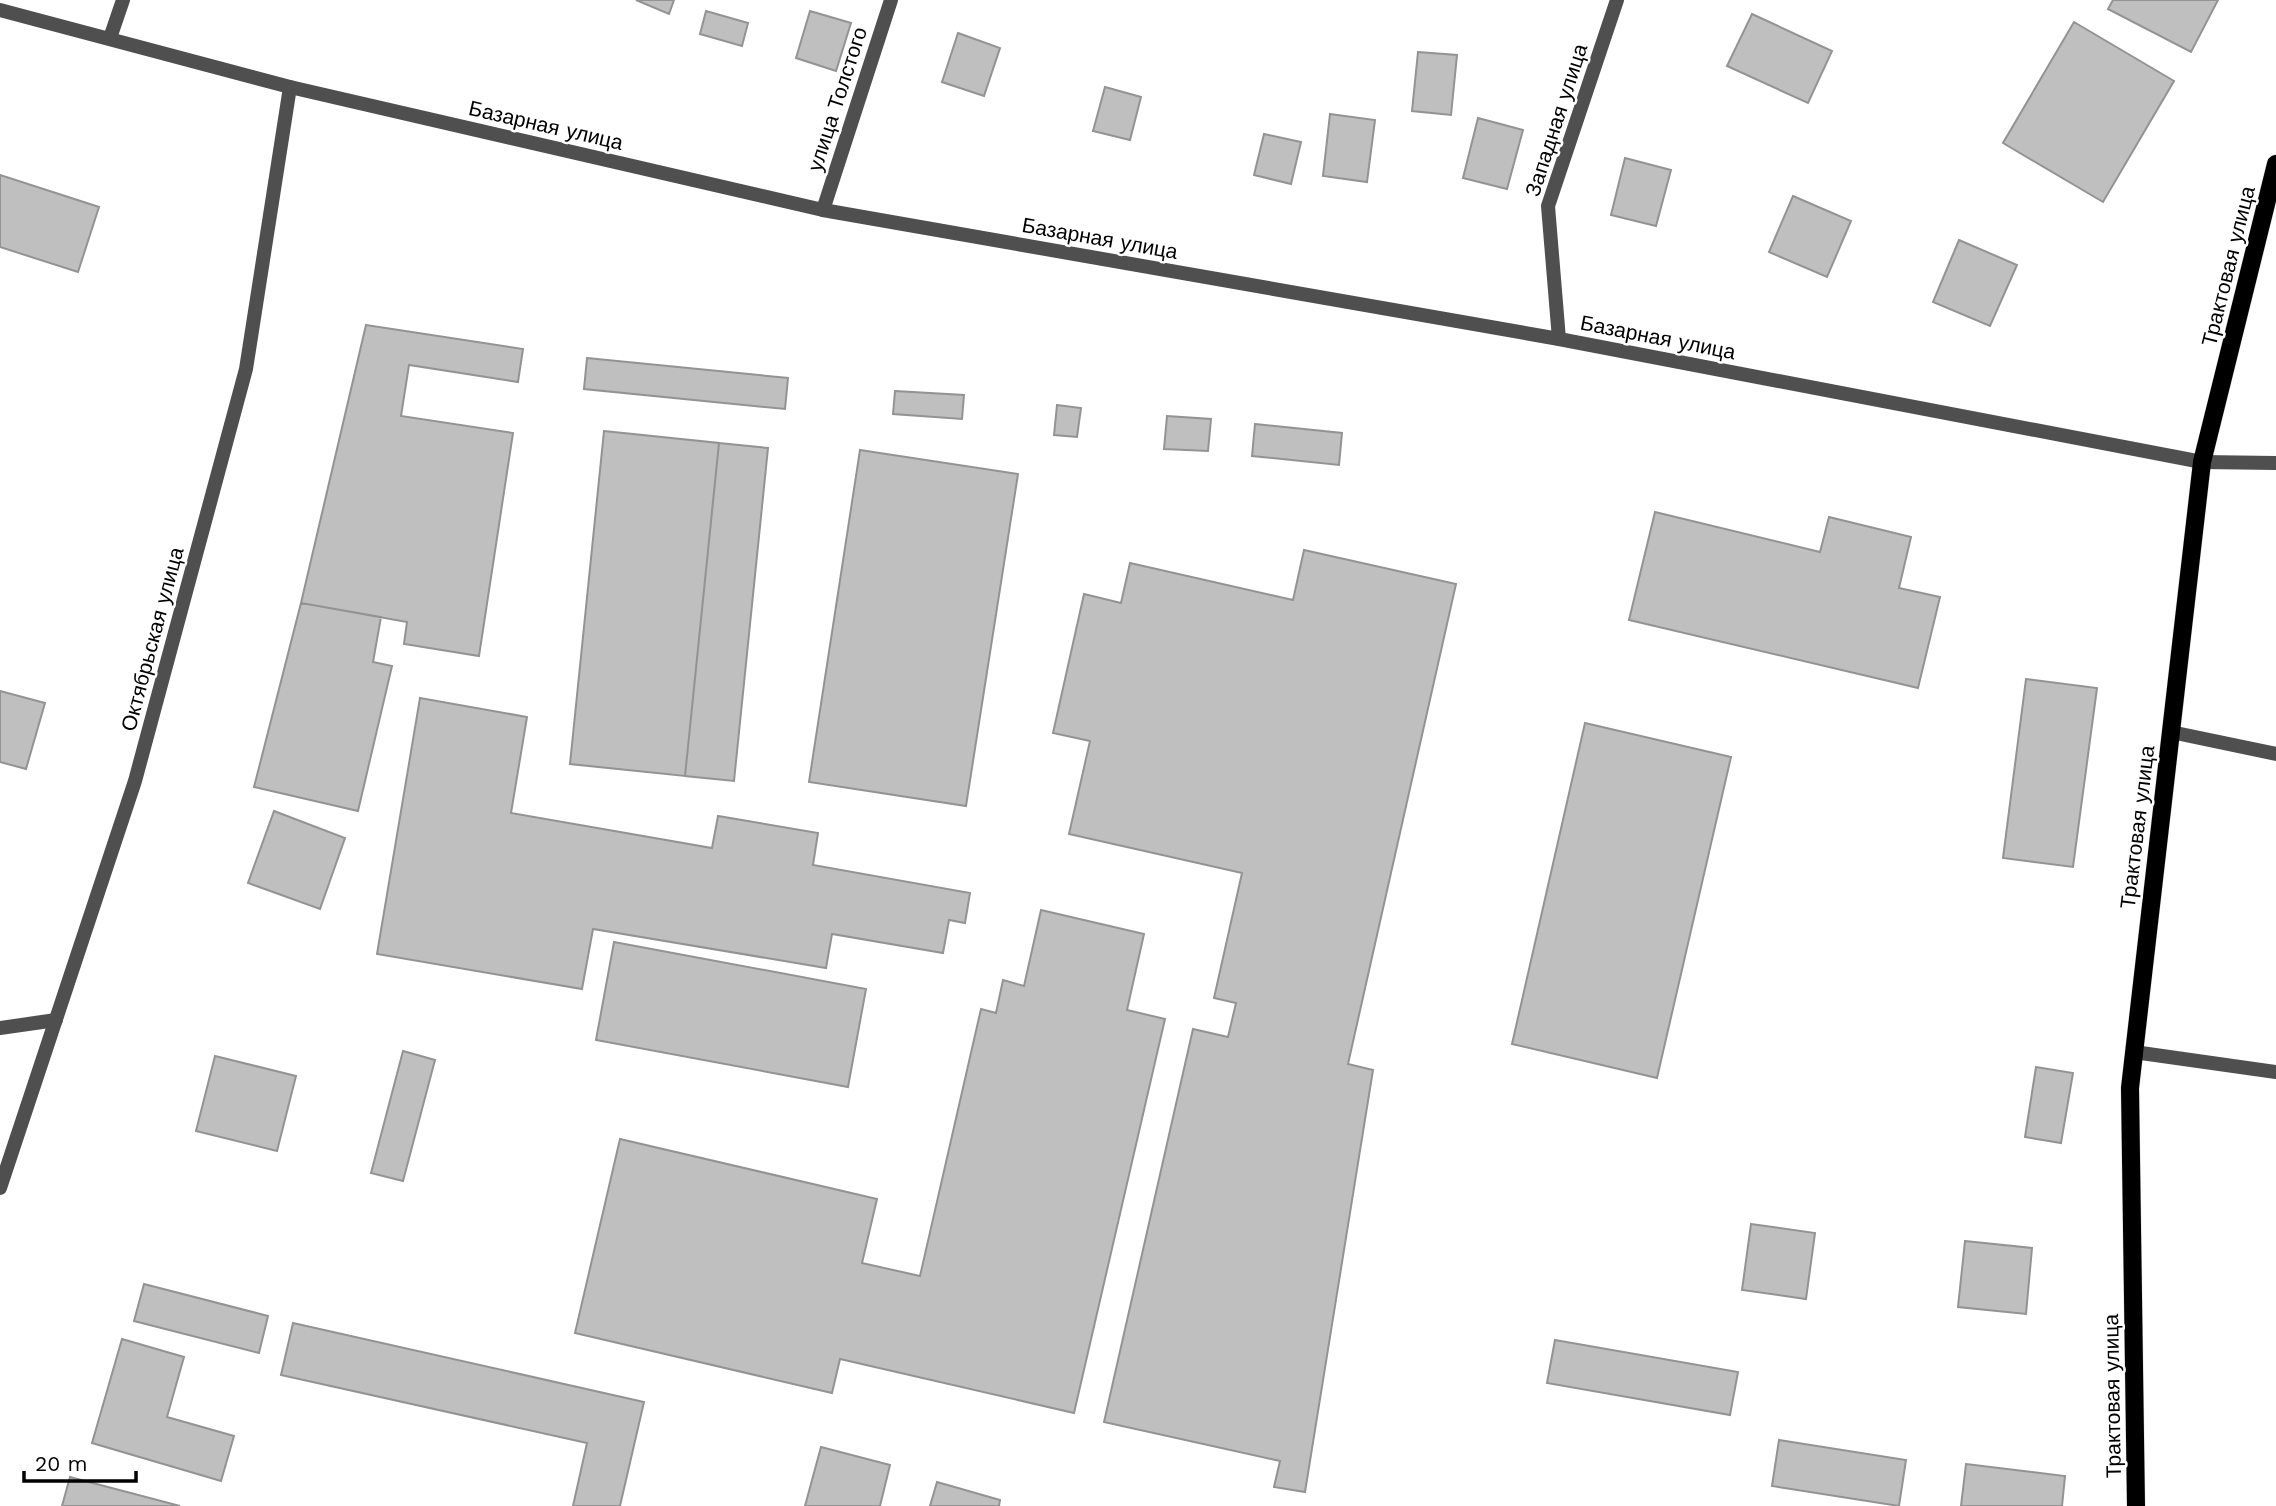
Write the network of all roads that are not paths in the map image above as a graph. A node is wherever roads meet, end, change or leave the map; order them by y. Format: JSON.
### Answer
{"nodes":[{"id":1,"x":123,"y":0,"type":"edge"},
{"id":2,"x":891,"y":0,"type":"edge"},
{"id":3,"x":1617,"y":0,"type":"edge"},
{"id":4,"x":0,"y":10,"type":"edge"},
{"id":5,"x":110,"y":37,"type":"junction"},
{"id":6,"x":290,"y":87,"type":"junction"},
{"id":7,"x":2276,"y":164,"type":"edge"},
{"id":8,"x":823,"y":211,"type":"junction"},
{"id":9,"x":1559,"y":339,"type":"junction"},
{"id":10,"x":2202,"y":462,"type":"junction"},
{"id":11,"x":2276,"y":463,"type":"edge"},
{"id":12,"x":2171,"y":732,"type":"junction"},
{"id":13,"x":2276,"y":754,"type":"edge"},
{"id":14,"x":56,"y":1020,"type":"junction"},
{"id":15,"x":0,"y":1028,"type":"edge"},
{"id":16,"x":2134,"y":1052,"type":"junction"},
{"id":17,"x":2276,"y":1072,"type":"edge"},
{"id":18,"x":0,"y":1188,"type":"edge"},
{"id":19,"x":2136,"y":1506,"type":"edge"}],
"edges":[{"from":1,"to":5,"type":"street"},
{"from":2,"to":8,"type":"street","name":"улица Толстого"},
{"from":3,"to":9,"type":"street","name":"Западная улица"},
{"from":4,"to":5,"type":"street","name":"Базарная улица"},
{"from":5,"to":6,"type":"street","name":"Базарная улица"},
{"from":6,"to":8,"type":"street","name":"Базарная улица"},
{"from":6,"to":14,"type":"street","name":"Октябрьская улица"},
{"from":7,"to":10,"type":"main road","name":"Трактовая улица"},
{"from":8,"to":9,"type":"street","name":"Базарная улица"},
{"from":9,"to":10,"type":"street","name":"Базарная улица"},
{"from":10,"to":11,"type":"street","name":"Базарная улица"},
{"from":10,"to":12,"type":"main road","name":"Трактовая улица"},
{"from":12,"to":13,"type":"street"},
{"from":12,"to":16,"type":"main road","name":"Трактовая улица"},
{"from":14,"to":15,"type":"street"},
{"from":14,"to":18,"type":"street","name":"Октябрьская улица"},
{"from":16,"to":17,"type":"street"},
{"from":16,"to":19,"type":"main road","name":"Трактовая улица"}]}
